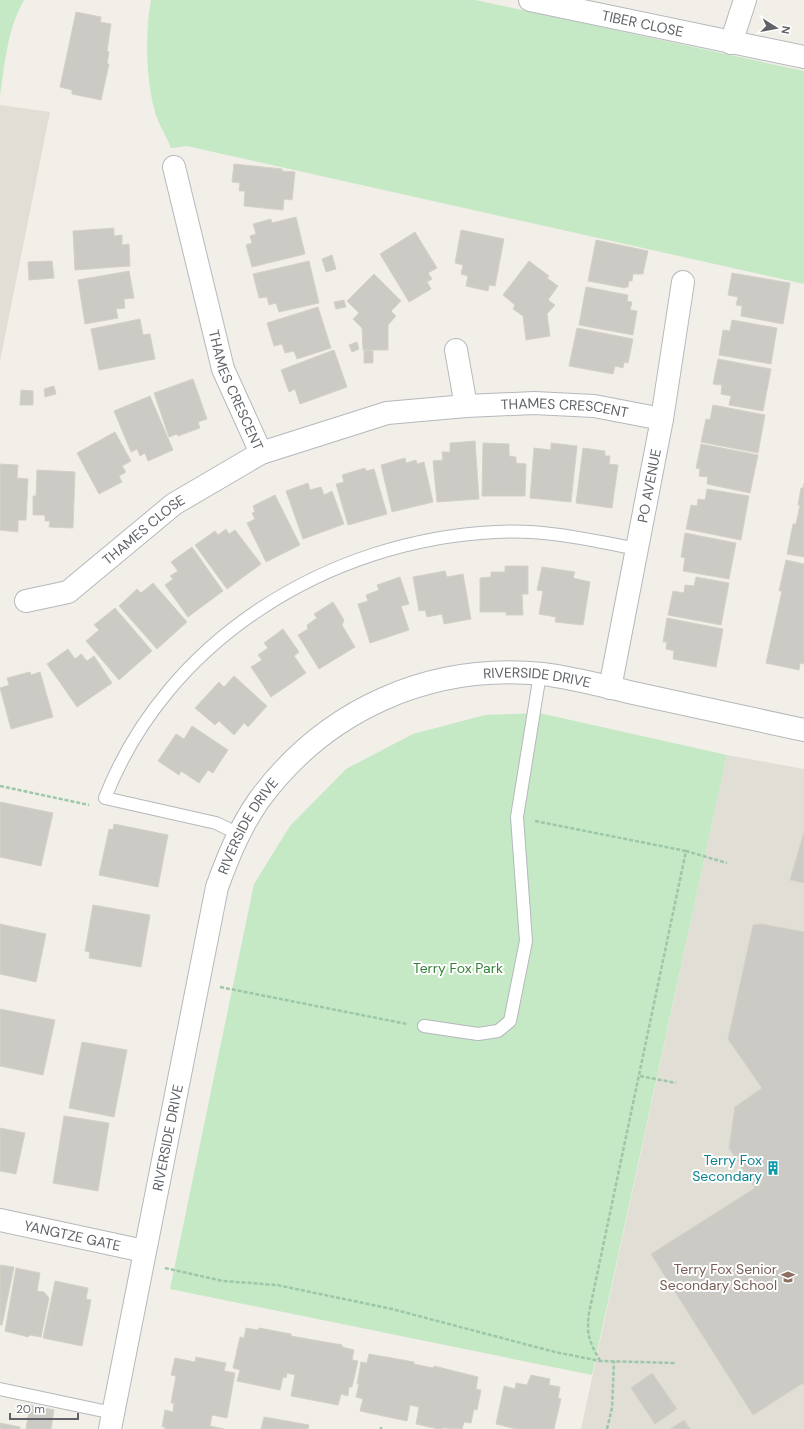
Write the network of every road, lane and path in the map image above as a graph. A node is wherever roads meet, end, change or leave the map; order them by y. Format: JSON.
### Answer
{"nodes":[{"id":1,"x":530,"y":0,"type":"edge"},
{"id":2,"x":745,"y":0,"type":"edge"},
{"id":3,"x":731,"y":43,"type":"junction"},
{"id":4,"x":804,"y":57,"type":"edge"},
{"id":5,"x":174,"y":167,"type":"dead end"},
{"id":6,"x":683,"y":282,"type":"dead end"},
{"id":7,"x":456,"y":350,"type":"dead end"},
{"id":8,"x":466,"y":406,"type":"junction"},
{"id":9,"x":662,"y":419,"type":"junction"},
{"id":10,"x":261,"y":453,"type":"junction"},
{"id":11,"x":637,"y":549,"type":"junction"},
{"id":12,"x":26,"y":601,"type":"dead end"},
{"id":13,"x":540,"y":674,"type":"junction"},
{"id":14,"x":610,"y":688,"type":"junction"},
{"id":15,"x":804,"y":730,"type":"edge"},
{"id":16,"x":0,"y":786,"type":"edge"},
{"id":17,"x":106,"y":798,"type":"junction"},
{"id":18,"x":517,"y":817,"type":"junction"},
{"id":19,"x":239,"y":834,"type":"junction"},
{"id":20,"x":686,"y":851,"type":"junction"},
{"id":21,"x":727,"y":863,"type":"dead end"},
{"id":22,"x":218,"y":987,"type":"dead end"},
{"id":23,"x":424,"y":1026,"type":"joint"},
{"id":24,"x":640,"y":1076,"type":"junction"},
{"id":25,"x":676,"y":1083,"type":"dead end"},
{"id":26,"x":0,"y":1220,"type":"edge"},
{"id":27,"x":144,"y":1251,"type":"junction"},
{"id":28,"x":165,"y":1268,"type":"dead end"},
{"id":29,"x":614,"y":1361,"type":"junction"},
{"id":30,"x":600,"y":1362,"type":"junction"},
{"id":31,"x":675,"y":1363,"type":"dead end"},
{"id":32,"x":0,"y":1388,"type":"edge"},
{"id":33,"x":111,"y":1421,"type":"edge"},
{"id":34,"x":607,"y":1429,"type":"edge"}],
"edges":[{"from":1,"to":3,"type":"street","name":"TIBER CLOSE"},
{"from":2,"to":3,"type":"street"},
{"from":3,"to":4,"type":"street","name":"TIBER CLOSE"},
{"from":5,"to":10,"type":"street","name":"THAMES CRESCENT"},
{"from":6,"to":9,"type":"street","name":"PO AVENUE"},
{"from":7,"to":8,"type":"street"},
{"from":8,"to":9,"type":"street","name":"THAMES CRESCENT"},
{"from":8,"to":10,"type":"street","name":"THAMES CRESCENT"},
{"from":9,"to":11,"type":"street","name":"PO AVENUE"},
{"from":10,"to":12,"type":"street","name":"THAMES CLOSE"},
{"from":11,"to":14,"type":"street","name":"PO AVENUE"},
{"from":11,"to":17,"type":"lane"},
{"from":13,"to":14,"type":"street","name":"RIVERSIDE DRIVE"},
{"from":13,"to":18,"type":"lane"},
{"from":13,"to":19,"type":"street","name":"RIVERSIDE DRIVE"},
{"from":14,"to":15,"type":"street","name":"RIVERSIDE DRIVE"},
{"from":16,"to":17,"type":"path"},
{"from":17,"to":19,"type":"lane"},
{"from":18,"to":20,"type":"path"},
{"from":18,"to":23,"type":"lane"},
{"from":19,"to":27,"type":"street","name":"RIVERSIDE DRIVE"},
{"from":20,"to":21,"type":"path"},
{"from":20,"to":24,"type":"path"},
{"from":22,"to":23,"type":"path"},
{"from":24,"to":25,"type":"path"},
{"from":24,"to":30,"type":"path"},
{"from":26,"to":27,"type":"street","name":"YANGTZE GATE"},
{"from":27,"to":33,"type":"street","name":"RIVERSIDE DRIVE"},
{"from":28,"to":30,"type":"path"},
{"from":29,"to":30,"type":"path"},
{"from":29,"to":31,"type":"path"},
{"from":29,"to":34,"type":"path"},
{"from":32,"to":33,"type":"lane"}]}
